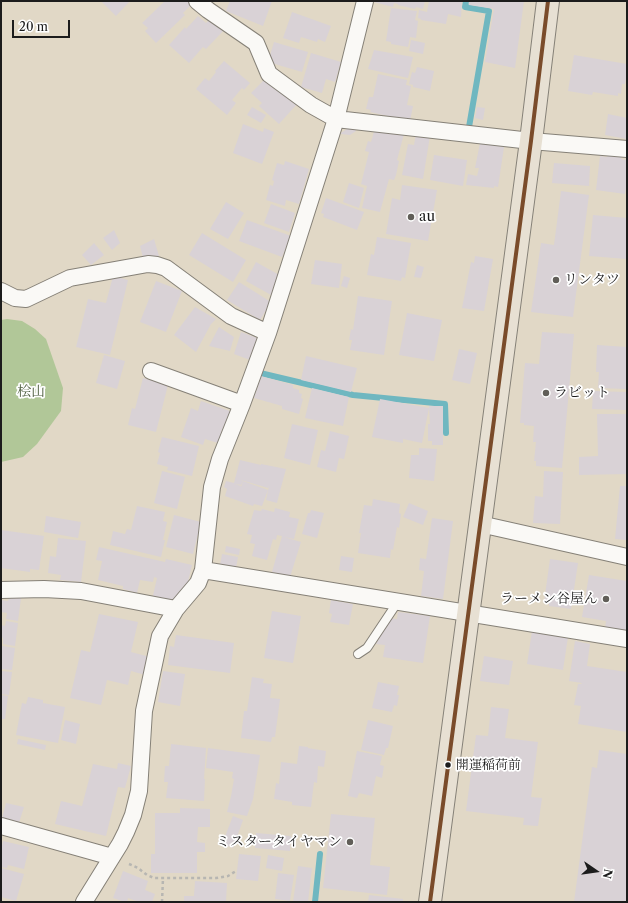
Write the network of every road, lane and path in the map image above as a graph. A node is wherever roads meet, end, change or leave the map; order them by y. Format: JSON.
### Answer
{"nodes":[{"id":1,"x":197,"y":1,"type":"edge"},
{"id":2,"x":365,"y":1,"type":"edge"},
{"id":3,"x":548,"y":1,"type":"edge"},
{"id":4,"x":336,"y":119,"type":"junction"},
{"id":5,"x":531,"y":141,"type":"junction"},
{"id":6,"x":627,"y":149,"type":"edge"},
{"id":7,"x":1,"y":291,"type":"edge"},
{"id":8,"x":268,"y":333,"type":"junction"},
{"id":9,"x":151,"y":371,"type":"dead end"},
{"id":10,"x":242,"y":404,"type":"junction"},
{"id":11,"x":480,"y":524,"type":"junction"},
{"id":12,"x":627,"y":557,"type":"edge"},
{"id":13,"x":203,"y":570,"type":"junction"},
{"id":14,"x":1,"y":590,"type":"edge"},
{"id":15,"x":397,"y":601,"type":"junction"},
{"id":16,"x":176,"y":609,"type":"junction"},
{"id":17,"x":468,"y":612,"type":"junction"},
{"id":18,"x":627,"y":638,"type":"edge"},
{"id":19,"x":358,"y":654,"type":"dead end"},
{"id":20,"x":1,"y":826,"type":"edge"},
{"id":21,"x":112,"y":857,"type":"junction"},
{"id":22,"x":236,"y":871,"type":"dead end"},
{"id":23,"x":163,"y":878,"type":"junction"},
{"id":24,"x":84,"y":902,"type":"edge"},
{"id":25,"x":162,"y":902,"type":"edge"},
{"id":26,"x":430,"y":902,"type":"edge"}],
"edges":[{"from":1,"to":4,"type":"street"},
{"from":2,"to":4,"type":"street"},
{"from":3,"to":5,"type":"highway"},
{"from":4,"to":5,"type":"street"},
{"from":4,"to":8,"type":"street"},
{"from":5,"to":6,"type":"street"},
{"from":5,"to":11,"type":"highway"},
{"from":7,"to":8,"type":"street"},
{"from":8,"to":10,"type":"street"},
{"from":9,"to":10,"type":"street"},
{"from":10,"to":13,"type":"street"},
{"from":11,"to":12,"type":"street"},
{"from":11,"to":17,"type":"highway"},
{"from":13,"to":15,"type":"street"},
{"from":13,"to":16,"type":"street"},
{"from":14,"to":16,"type":"street"},
{"from":15,"to":17,"type":"street"},
{"from":15,"to":19,"type":"lane"},
{"from":16,"to":21,"type":"street"},
{"from":17,"to":18,"type":"street"},
{"from":17,"to":26,"type":"highway"},
{"from":20,"to":21,"type":"street"},
{"from":21,"to":23,"type":"path"},
{"from":21,"to":24,"type":"street"},
{"from":22,"to":23,"type":"path"},
{"from":23,"to":25,"type":"path"}]}
